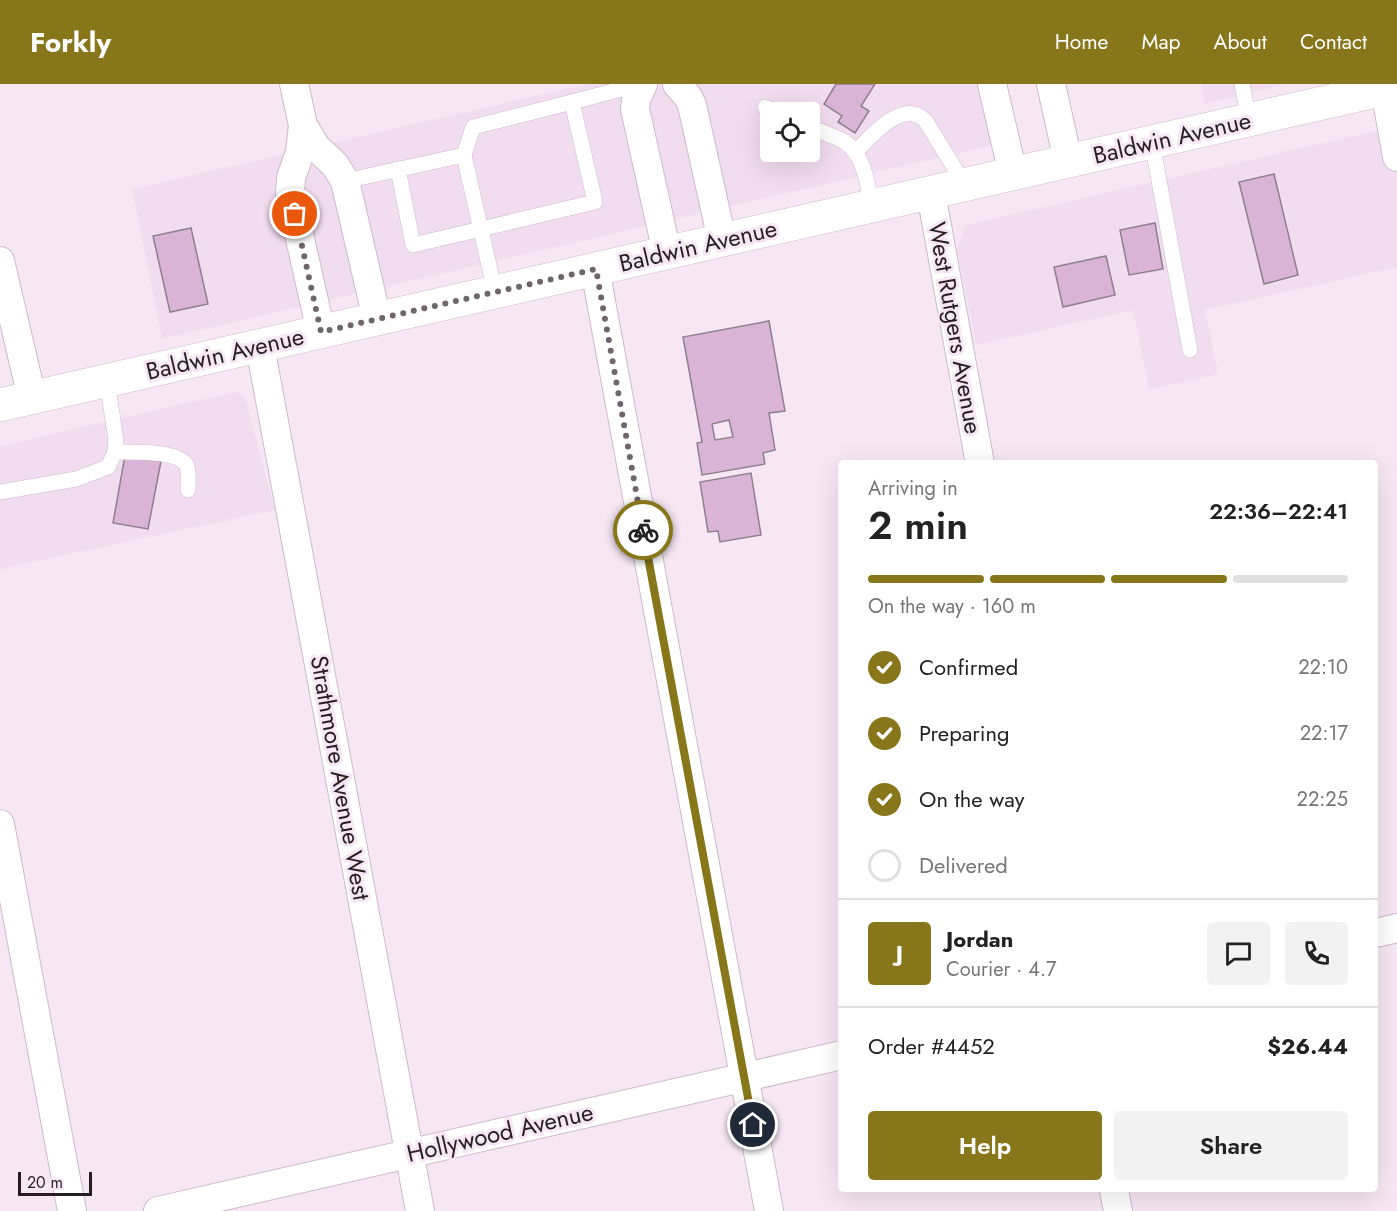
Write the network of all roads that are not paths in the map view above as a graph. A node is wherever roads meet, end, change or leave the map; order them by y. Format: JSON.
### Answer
{"nodes":[{"id":1,"x":294,"y":84,"type":"edge"},
{"id":2,"x":642,"y":84,"type":"edge"},
{"id":3,"x":678,"y":84,"type":"edge"},
{"id":4,"x":992,"y":84,"type":"edge"},
{"id":5,"x":1051,"y":84,"type":"edge"},
{"id":6,"x":1242,"y":84,"type":"edge"},
{"id":7,"x":1374,"y":89,"type":"edge"},
{"id":8,"x":572,"y":102,"type":"junction"},
{"id":9,"x":1249,"y":120,"type":"junction"},
{"id":10,"x":303,"y":125,"type":"junction"},
{"id":11,"x":820,"y":131,"type":"edge"},
{"id":12,"x":1152,"y":142,"type":"junction"},
{"id":13,"x":855,"y":152,"type":"junction"},
{"id":14,"x":464,"y":155,"type":"junction"},
{"id":15,"x":1397,"y":157,"type":"edge"},
{"id":16,"x":1068,"y":162,"type":"junction"},
{"id":17,"x":398,"y":169,"type":"junction"},
{"id":18,"x":1013,"y":174,"type":"junction"},
{"id":19,"x":345,"y":181,"type":"junction"},
{"id":20,"x":965,"y":185,"type":"junction"},
{"id":21,"x":930,"y":193,"type":"junction"},
{"id":22,"x":872,"y":206,"type":"junction"},
{"id":23,"x":480,"y":229,"type":"junction"},
{"id":24,"x":722,"y":240,"type":"junction"},
{"id":25,"x":667,"y":253,"type":"junction"},
{"id":26,"x":0,"y":261,"type":"edge"},
{"id":27,"x":596,"y":269,"type":"junction"},
{"id":28,"x":495,"y":292,"type":"junction"},
{"id":29,"x":377,"y":319,"type":"junction"},
{"id":30,"x":321,"y":332,"type":"junction"},
{"id":31,"x":260,"y":346,"type":"junction"},
{"id":32,"x":1190,"y":350,"type":"dead end"},
{"id":33,"x":107,"y":381,"type":"junction"},
{"id":34,"x":32,"y":398,"type":"junction"},
{"id":35,"x":0,"y":405,"type":"edge"},
{"id":36,"x":115,"y":452,"type":"junction"},
{"id":37,"x":979,"y":460,"type":"edge"},
{"id":38,"x":188,"y":490,"type":"dead end"},
{"id":39,"x":0,"y":492,"type":"edge"},
{"id":40,"x":0,"y":824,"type":"edge"},
{"id":41,"x":1397,"y":928,"type":"edge"},
{"id":42,"x":1378,"y":933,"type":"edge"},
{"id":43,"x":838,"y":1056,"type":"edge"},
{"id":44,"x":744,"y":1077,"type":"junction"},
{"id":45,"x":409,"y":1154,"type":"junction"},
{"id":46,"x":1114,"y":1192,"type":"edge"},
{"id":47,"x":72,"y":1211,"type":"edge"},
{"id":48,"x":158,"y":1211,"type":"edge"},
{"id":49,"x":420,"y":1211,"type":"edge"},
{"id":50,"x":769,"y":1211,"type":"edge"},
{"id":51,"x":1118,"y":1211,"type":"edge"}],
"edges":[{"from":1,"to":10,"type":"street"},
{"from":2,"to":8,"type":"lane"},
{"from":2,"to":25,"type":"street"},
{"from":3,"to":24,"type":"street"},
{"from":4,"to":18,"type":"street"},
{"from":5,"to":16,"type":"street"},
{"from":6,"to":9,"type":"lane"},
{"from":7,"to":9,"type":"main road","name":"Baldwin Avenue"},
{"from":7,"to":15,"type":"street"},
{"from":8,"to":14,"type":"lane"},
{"from":8,"to":23,"type":"lane"},
{"from":9,"to":12,"type":"main road","name":"Baldwin Avenue"},
{"from":10,"to":19,"type":"street"},
{"from":10,"to":30,"type":"street"},
{"from":11,"to":13,"type":"lane"},
{"from":12,"to":16,"type":"main road","name":"Baldwin Avenue"},
{"from":12,"to":32,"type":"lane"},
{"from":13,"to":20,"type":"lane"},
{"from":13,"to":22,"type":"lane"},
{"from":14,"to":17,"type":"lane"},
{"from":14,"to":23,"type":"lane"},
{"from":16,"to":18,"type":"main road","name":"Baldwin Avenue"},
{"from":17,"to":19,"type":"lane"},
{"from":17,"to":23,"type":"lane"},
{"from":18,"to":20,"type":"main road","name":"Baldwin Avenue"},
{"from":19,"to":29,"type":"street"},
{"from":20,"to":21,"type":"main road","name":"Baldwin Avenue"},
{"from":21,"to":22,"type":"main road","name":"Baldwin Avenue"},
{"from":21,"to":37,"type":"street","name":"West Rutgers Avenue"},
{"from":22,"to":24,"type":"main road","name":"Baldwin Avenue"},
{"from":23,"to":28,"type":"lane"},
{"from":24,"to":25,"type":"main road","name":"Baldwin Avenue"},
{"from":25,"to":27,"type":"main road","name":"Baldwin Avenue"},
{"from":26,"to":34,"type":"street"},
{"from":27,"to":28,"type":"main road","name":"Baldwin Avenue"},
{"from":27,"to":44,"type":"street"},
{"from":28,"to":29,"type":"main road","name":"Baldwin Avenue"},
{"from":29,"to":30,"type":"main road","name":"Baldwin Avenue"},
{"from":30,"to":31,"type":"main road","name":"Baldwin Avenue"},
{"from":31,"to":33,"type":"main road","name":"Baldwin Avenue"},
{"from":31,"to":45,"type":"street","name":"Strathmore Avenue West"},
{"from":33,"to":34,"type":"main road","name":"Baldwin Avenue"},
{"from":33,"to":36,"type":"lane"},
{"from":34,"to":35,"type":"main road","name":"Baldwin Avenue"},
{"from":36,"to":38,"type":"lane"},
{"from":36,"to":39,"type":"lane"},
{"from":40,"to":47,"type":"street"},
{"from":41,"to":42,"type":"street"},
{"from":43,"to":44,"type":"street","name":"Hollywood Avenue"},
{"from":44,"to":45,"type":"street","name":"Hollywood Avenue"},
{"from":44,"to":50,"type":"street"},
{"from":45,"to":48,"type":"street","name":"Hollywood Avenue"},
{"from":45,"to":49,"type":"street","name":"Strathmore Avenue West"},
{"from":46,"to":51,"type":"street"}]}
